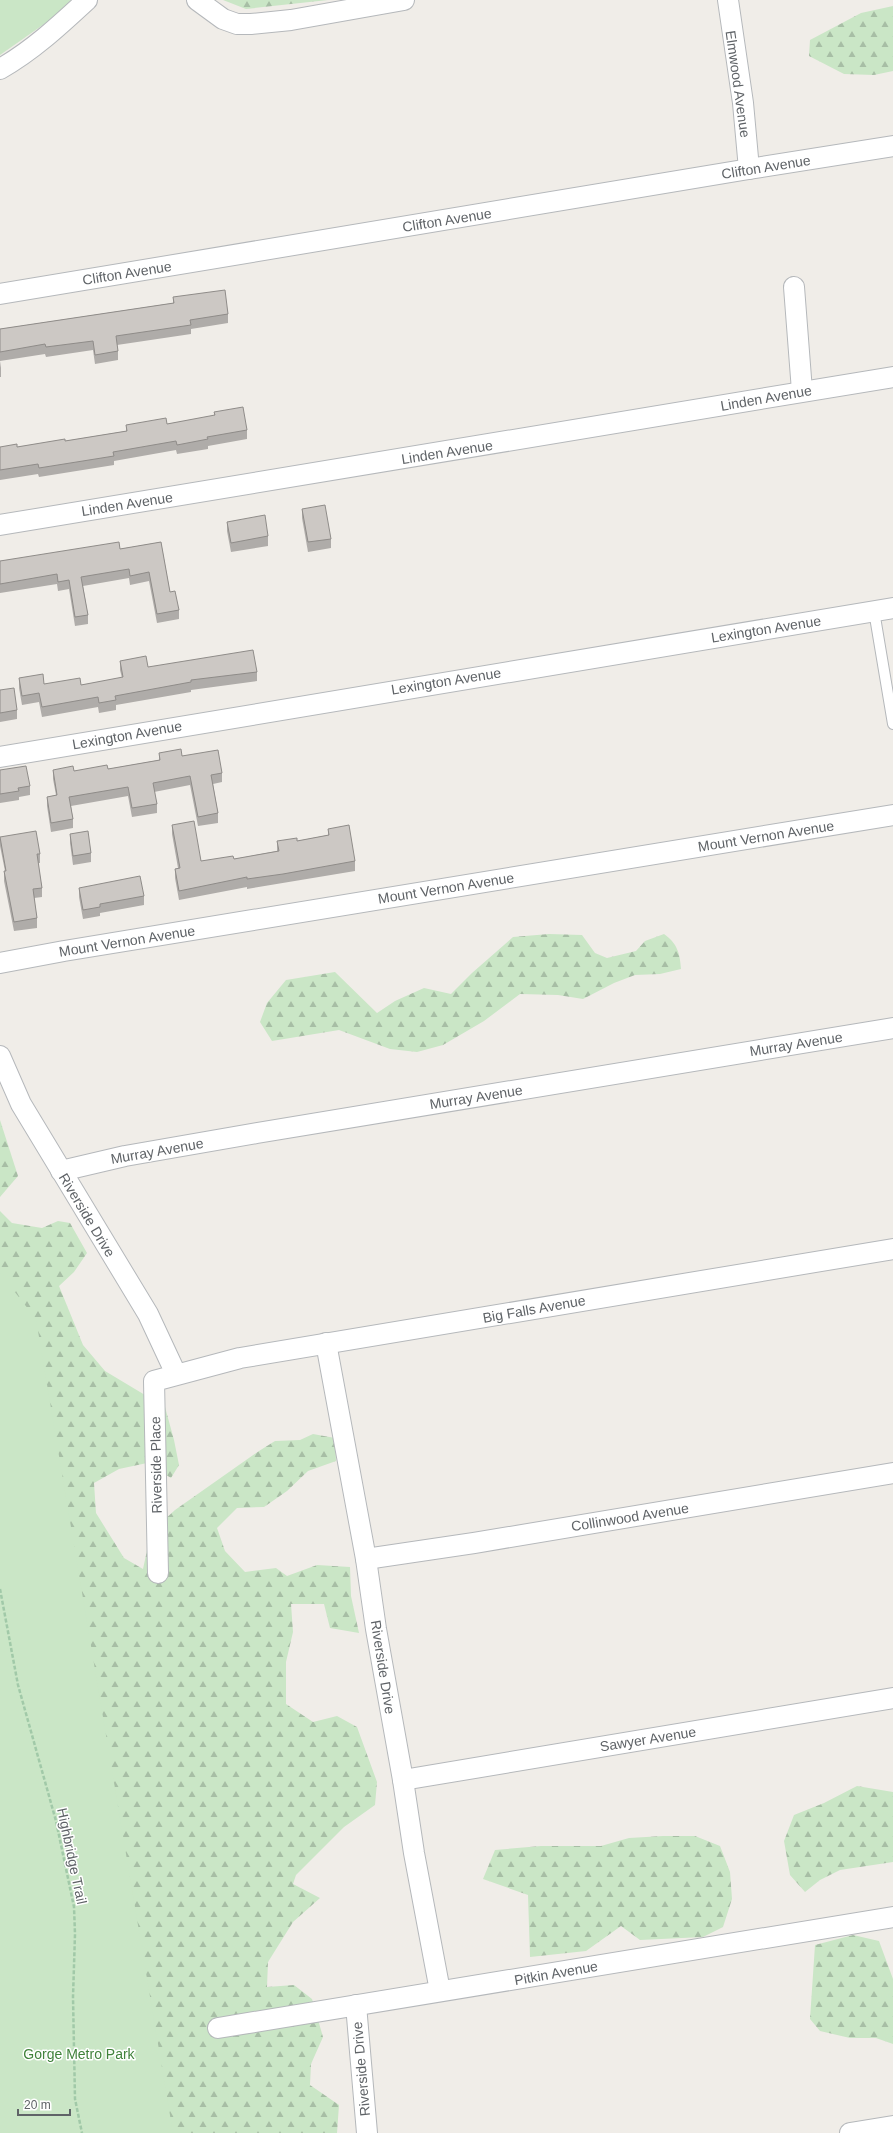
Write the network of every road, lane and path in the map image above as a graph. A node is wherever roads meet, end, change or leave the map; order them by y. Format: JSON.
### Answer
{"nodes":[{"id":1,"x":87,"y":0,"type":"edge"},
{"id":2,"x":197,"y":0,"type":"edge"},
{"id":3,"x":404,"y":0,"type":"edge"},
{"id":4,"x":728,"y":0,"type":"edge"},
{"id":5,"x":0,"y":69,"type":"edge"},
{"id":6,"x":893,"y":146,"type":"edge"},
{"id":7,"x":749,"y":169,"type":"junction"},
{"id":8,"x":794,"y":287,"type":"dead end"},
{"id":9,"x":0,"y":294,"type":"edge"},
{"id":10,"x":893,"y":377,"type":"edge"},
{"id":11,"x":802,"y":391,"type":"junction"},
{"id":12,"x":0,"y":525,"type":"edge"},
{"id":13,"x":893,"y":608,"type":"edge"},
{"id":14,"x":874,"y":611,"type":"junction"},
{"id":15,"x":893,"y":724,"type":"edge"},
{"id":16,"x":0,"y":757,"type":"edge"},
{"id":17,"x":893,"y":815,"type":"edge"},
{"id":18,"x":0,"y":963,"type":"edge"},
{"id":19,"x":893,"y":1028,"type":"edge"},
{"id":20,"x":0,"y":1056,"type":"edge"},
{"id":21,"x":61,"y":1171,"type":"junction"},
{"id":22,"x":893,"y":1249,"type":"edge"},
{"id":23,"x":326,"y":1343,"type":"junction"},
{"id":24,"x":176,"y":1374,"type":"junction"},
{"id":25,"x":893,"y":1473,"type":"edge"},
{"id":26,"x":366,"y":1559,"type":"junction"},
{"id":27,"x":158,"y":1573,"type":"dead end"},
{"id":28,"x":0,"y":1589,"type":"edge"},
{"id":29,"x":893,"y":1698,"type":"edge"},
{"id":30,"x":403,"y":1780,"type":"junction"},
{"id":31,"x":893,"y":1917,"type":"edge"},
{"id":32,"x":440,"y":1991,"type":"junction"},
{"id":33,"x":356,"y":2005,"type":"junction"},
{"id":34,"x":218,"y":2028,"type":"dead end"},
{"id":35,"x":893,"y":2126,"type":"edge"},
{"id":36,"x":82,"y":2133,"type":"edge"},
{"id":37,"x":367,"y":2133,"type":"edge"},
{"id":38,"x":850,"y":2133,"type":"edge"}],
"edges":[{"from":1,"to":5,"type":"street"},
{"from":2,"to":3,"type":"street"},
{"from":4,"to":7,"type":"street","name":"Elmwood Avenue"},
{"from":6,"to":7,"type":"street","name":"Clifton Avenue"},
{"from":7,"to":9,"type":"street","name":"Clifton Avenue"},
{"from":8,"to":11,"type":"street"},
{"from":10,"to":11,"type":"street","name":"Linden Avenue"},
{"from":11,"to":12,"type":"street","name":"Linden Avenue"},
{"from":13,"to":14,"type":"street","name":"Lexington Avenue"},
{"from":14,"to":15,"type":"lane"},
{"from":14,"to":16,"type":"street","name":"Lexington Avenue"},
{"from":17,"to":18,"type":"street","name":"Mount Vernon Avenue"},
{"from":19,"to":21,"type":"street","name":"Murray Avenue"},
{"from":20,"to":21,"type":"street","name":"Riverside Drive"},
{"from":21,"to":24,"type":"street","name":"Riverside Drive"},
{"from":22,"to":23,"type":"street","name":"Big Falls Avenue"},
{"from":23,"to":24,"type":"street","name":"Big Falls Avenue"},
{"from":23,"to":26,"type":"street","name":"Riverside Drive"},
{"from":24,"to":27,"type":"street","name":"Riverside Place"},
{"from":25,"to":26,"type":"street","name":"Collinwood Avenue"},
{"from":26,"to":30,"type":"street","name":"Riverside Drive"},
{"from":28,"to":36,"type":"path","name":"Highbridge Trail"},
{"from":29,"to":30,"type":"street","name":"Sawyer Avenue"},
{"from":30,"to":32,"type":"street","name":"Riverside Drive"},
{"from":31,"to":32,"type":"street","name":"Pitkin Avenue"},
{"from":32,"to":33,"type":"street","name":"Pitkin Avenue"},
{"from":33,"to":34,"type":"street","name":"Pitkin Avenue"},
{"from":33,"to":37,"type":"street","name":"Riverside Drive"},
{"from":35,"to":38,"type":"street"}]}
